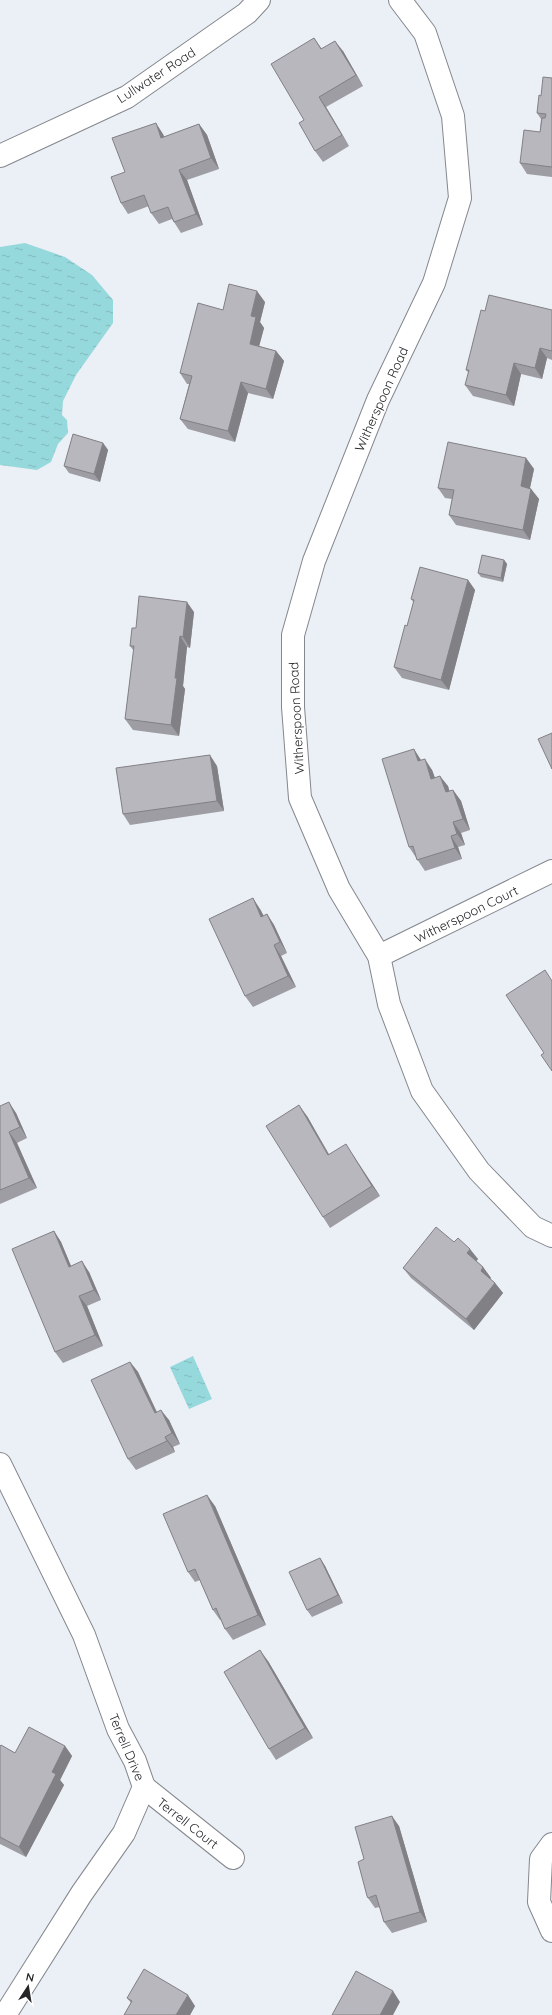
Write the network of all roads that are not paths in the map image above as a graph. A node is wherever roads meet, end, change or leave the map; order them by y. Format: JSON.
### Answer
{"nodes":[{"id":1,"x":259,"y":0,"type":"edge"},
{"id":2,"x":400,"y":0,"type":"edge"},
{"id":3,"x":0,"y":156,"type":"edge"},
{"id":4,"x":552,"y":871,"type":"edge"},
{"id":5,"x":379,"y":956,"type":"junction"},
{"id":6,"x":552,"y":1236,"type":"edge"},
{"id":7,"x":0,"y":1464,"type":"edge"},
{"id":8,"x":144,"y":1787,"type":"junction"},
{"id":9,"x":552,"y":1844,"type":"edge"},
{"id":10,"x":233,"y":1858,"type":"dead end"},
{"id":11,"x":552,"y":1931,"type":"edge"},
{"id":12,"x":5,"y":2015,"type":"edge"}],
"edges":[{"from":1,"to":3,"type":"street","name":"Lullwater Road"},
{"from":2,"to":5,"type":"street","name":"Witherspoon Road"},
{"from":4,"to":5,"type":"street","name":"Witherspoon Court"},
{"from":5,"to":6,"type":"street","name":"Witherspoon Road"},
{"from":7,"to":8,"type":"street","name":"Terrell Drive"},
{"from":8,"to":10,"type":"street","name":"Terrell Court"},
{"from":8,"to":12,"type":"street","name":"Terrell Drive"},
{"from":9,"to":11,"type":"street"}]}
